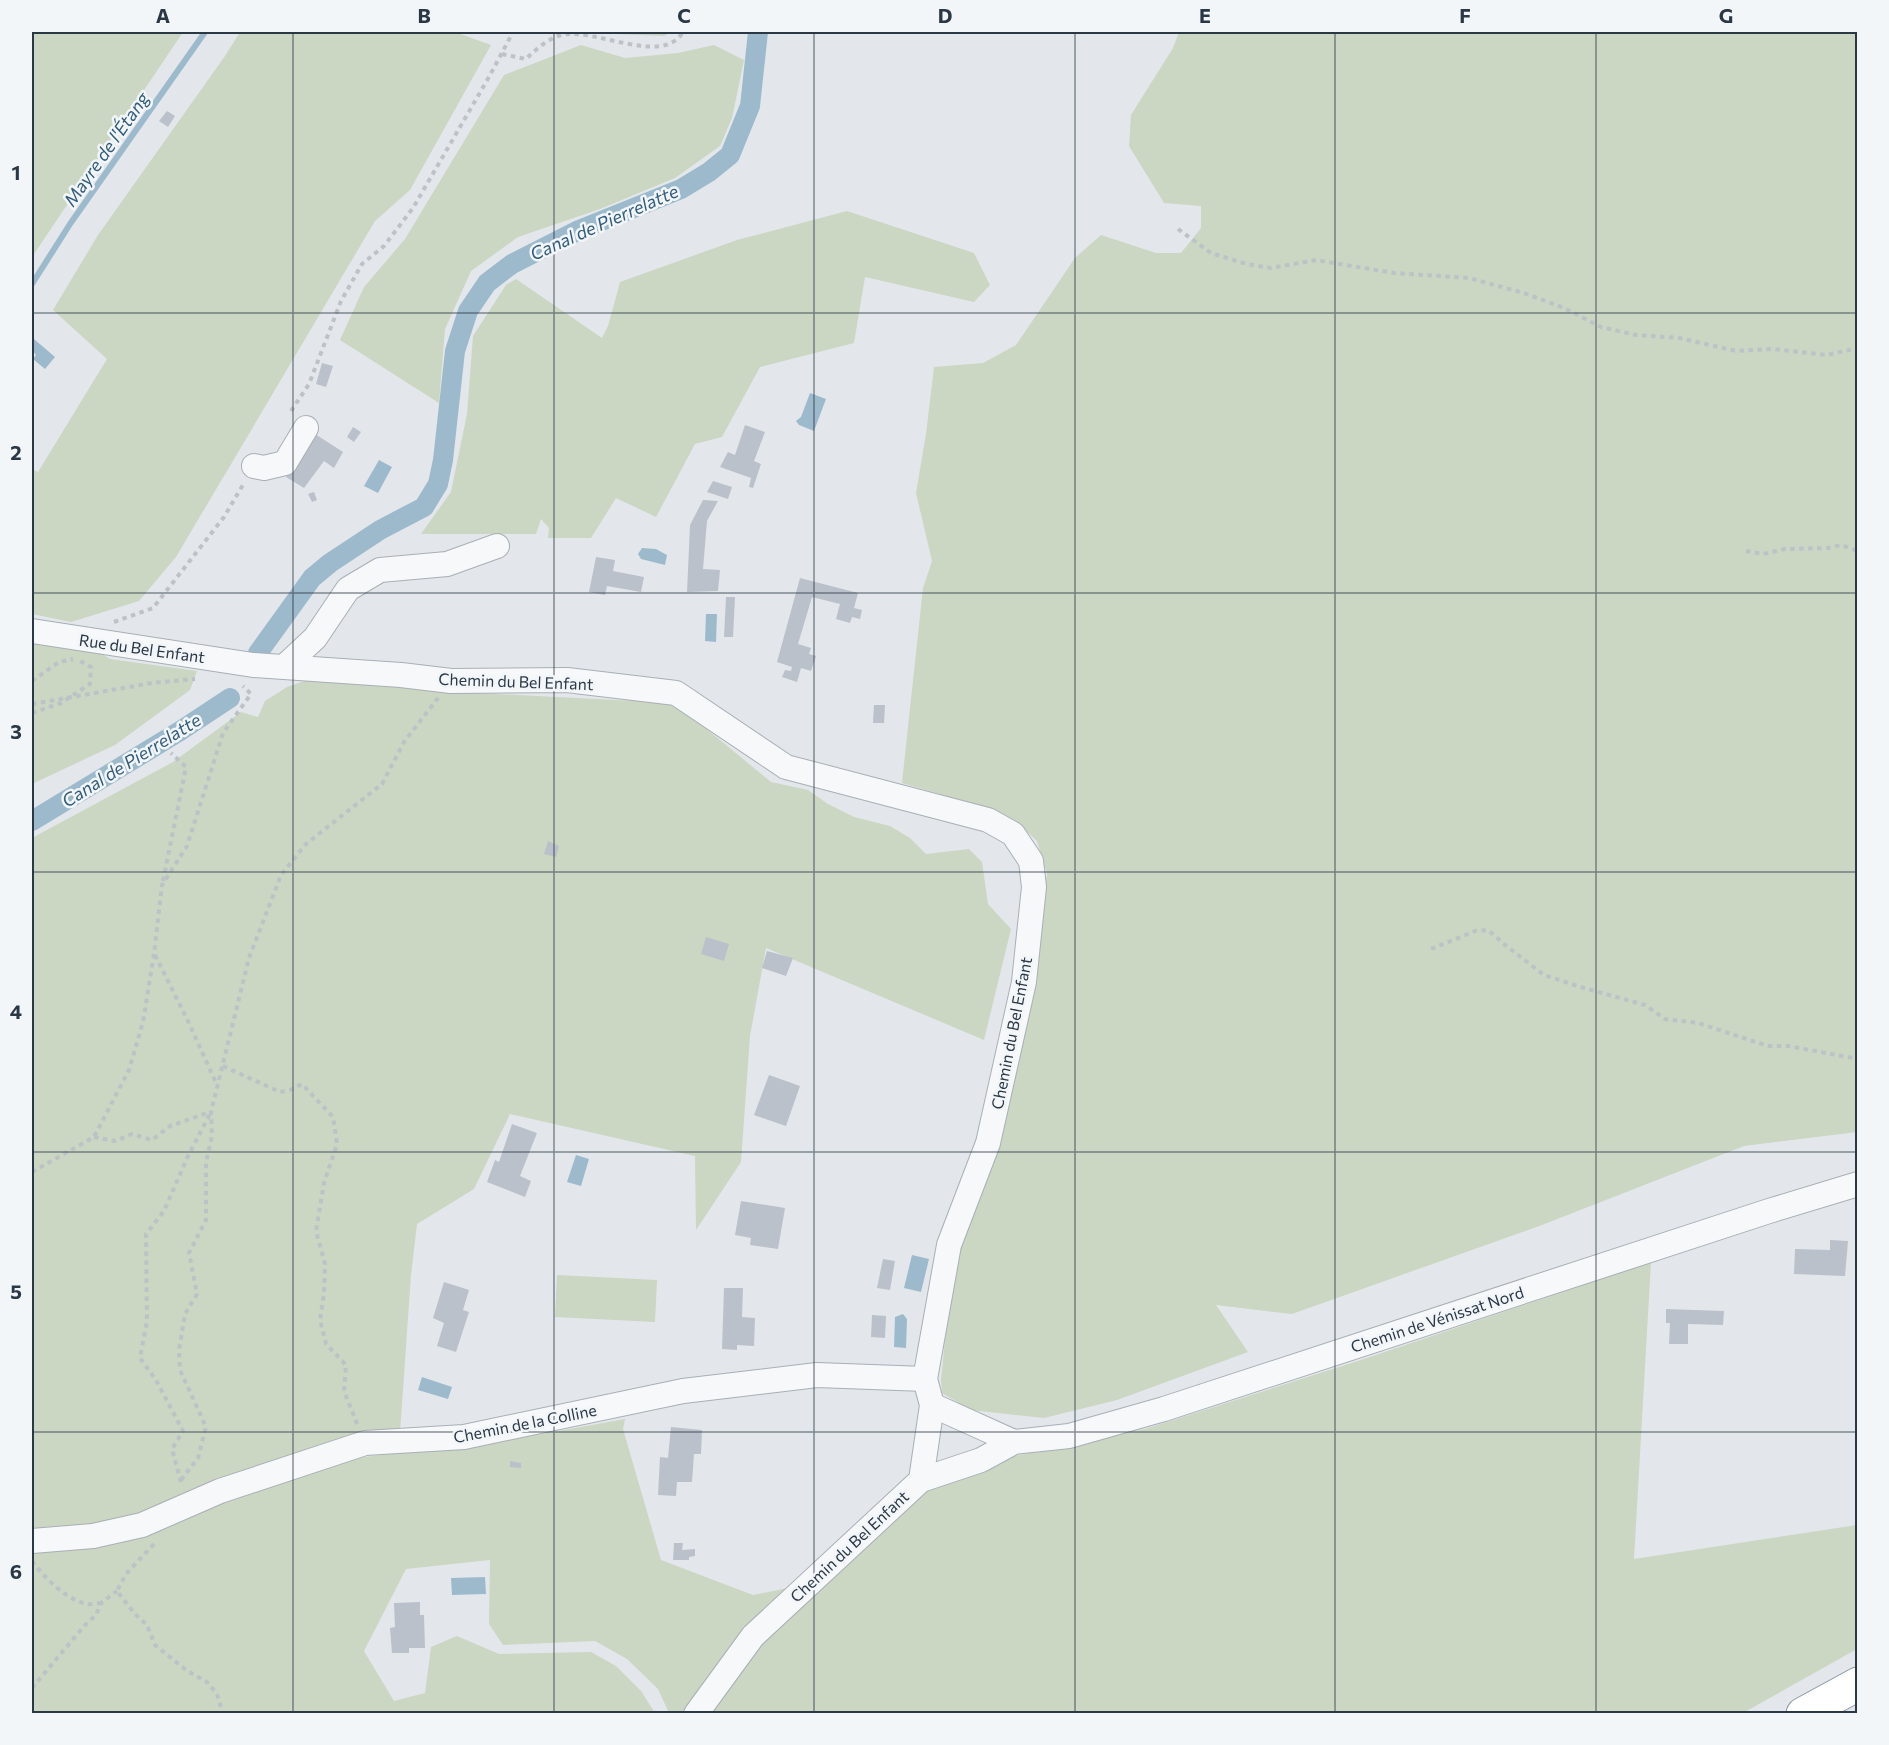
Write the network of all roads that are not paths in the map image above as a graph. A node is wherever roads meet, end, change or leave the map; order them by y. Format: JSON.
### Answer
{"nodes":[{"id":1,"x":298,"y":420,"type":"road end"},
{"id":2,"x":254,"y":466,"type":"road end"},
{"id":3,"x":498,"y":546,"type":"dead end"},
{"id":4,"x":32,"y":631,"type":"edge"},
{"id":5,"x":253,"y":665,"type":"joint"},
{"id":6,"x":285,"y":666,"type":"junction"},
{"id":7,"x":1857,"y":1184,"type":"edge"},
{"id":8,"x":925,"y":1379,"type":"junction"},
{"id":9,"x":932,"y":1405,"type":"junction"},
{"id":10,"x":1014,"y":1442,"type":"junction"},
{"id":11,"x":921,"y":1480,"type":"junction"},
{"id":12,"x":32,"y":1541,"type":"edge"},
{"id":13,"x":1857,"y":1684,"type":"edge"},
{"id":14,"x":696,"y":1713,"type":"edge"},
{"id":15,"x":1803,"y":1713,"type":"edge"}],
"edges":[{"from":1,"to":2,"type":"street"},
{"from":3,"to":6,"type":"street"},
{"from":4,"to":5,"type":"street","name":"Rue du Bel Enfant"},
{"from":5,"to":6,"type":"street","name":"Chemin du Bel Enfant"},
{"from":6,"to":8,"type":"street","name":"Chemin du Bel Enfant"},
{"from":7,"to":10,"type":"street","name":"Chemin de Vénissat Nord"},
{"from":8,"to":9,"type":"street","name":"Chemin du Bel Enfant"},
{"from":8,"to":12,"type":"street","name":"Chemin de la Colline"},
{"from":9,"to":10,"type":"street"},
{"from":9,"to":11,"type":"street","name":"Chemin du Bel Enfant"},
{"from":10,"to":11,"type":"street","name":"Chemin de Vénissat Nord"},
{"from":11,"to":14,"type":"street","name":"Chemin du Bel Enfant"},
{"from":13,"to":15,"type":"highway"}]}
